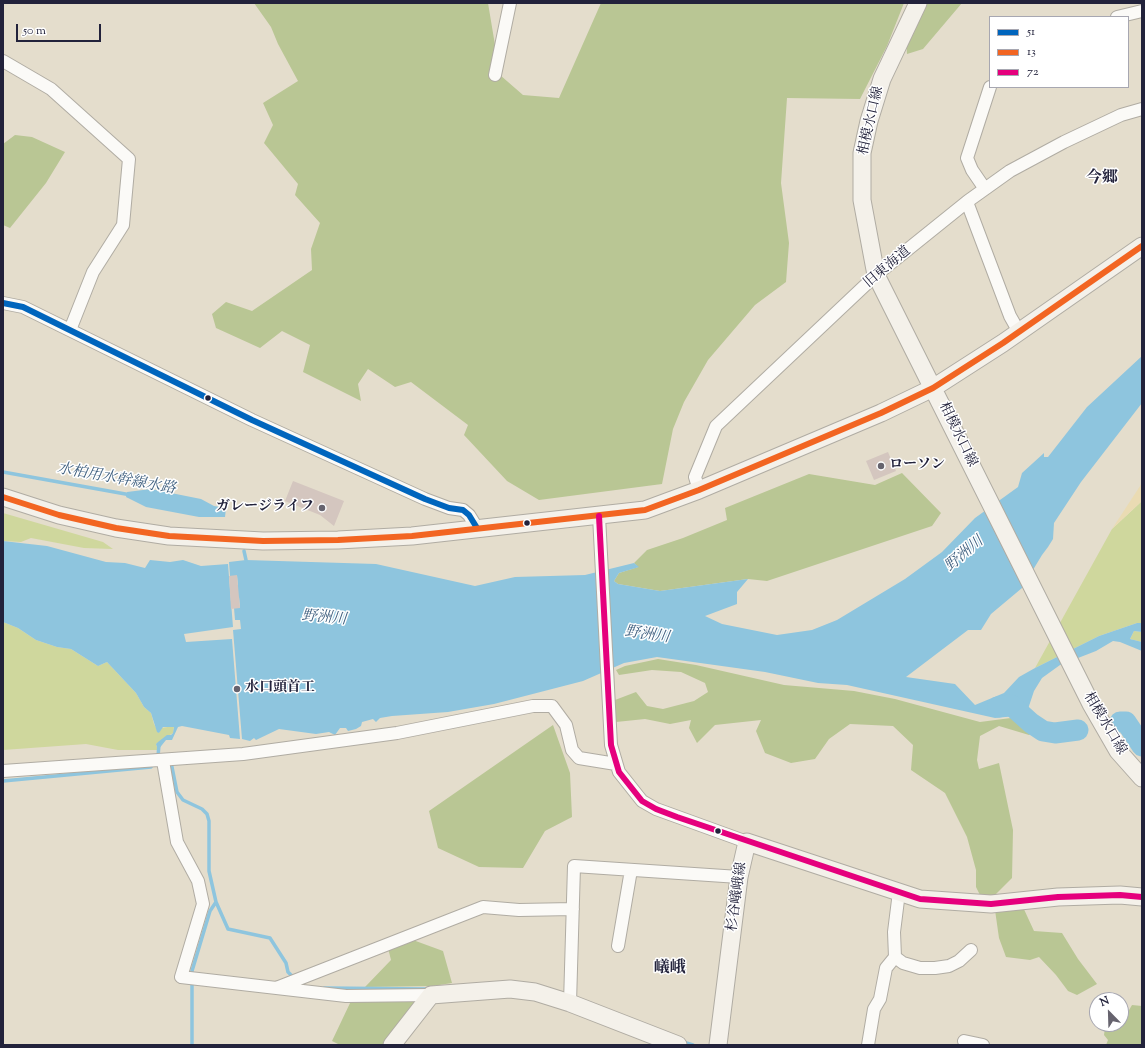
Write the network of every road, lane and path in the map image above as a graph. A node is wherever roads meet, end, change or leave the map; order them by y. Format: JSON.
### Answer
{"nodes":[{"id":1,"x":510,"y":3,"type":"edge"},
{"id":2,"x":918,"y":3,"type":"edge"},
{"id":3,"x":1142,"y":12,"type":"edge"},
{"id":4,"x":1122,"y":16,"type":"edge"},
{"id":5,"x":3,"y":61,"type":"edge"},
{"id":6,"x":495,"y":75,"type":"dead end"},
{"id":7,"x":990,"y":88,"type":"edge"},
{"id":8,"x":1142,"y":109,"type":"edge"},
{"id":9,"x":985,"y":189,"type":"junction"},
{"id":10,"x":967,"y":202,"type":"junction"},
{"id":11,"x":1142,"y":246,"type":"edge"},
{"id":12,"x":876,"y":275,"type":"junction"},
{"id":13,"x":3,"y":303,"type":"edge"},
{"id":14,"x":70,"y":330,"type":"junction"},
{"id":15,"x":1019,"y":332,"type":"junction"},
{"id":16,"x":933,"y":388,"type":"junction"},
{"id":17,"x":699,"y":490,"type":"junction"},
{"id":18,"x":3,"y":497,"type":"edge"},
{"id":19,"x":599,"y":516,"type":"junction"},
{"id":20,"x":477,"y":528,"type":"junction"},
{"id":21,"x":163,"y":761,"type":"junction"},
{"id":22,"x":616,"y":764,"type":"junction"},
{"id":23,"x":3,"y":771,"type":"edge"},
{"id":24,"x":1142,"y":778,"type":"edge"},
{"id":25,"x":747,"y":842,"type":"junction"},
{"id":26,"x":631,"y":870,"type":"junction"},
{"id":27,"x":739,"y":877,"type":"junction"},
{"id":28,"x":899,"y":892,"type":"junction"},
{"id":29,"x":1142,"y":897,"type":"edge"},
{"id":30,"x":573,"y":909,"type":"junction"},
{"id":31,"x":618,"y":946,"type":"dead end"},
{"id":32,"x":971,"y":950,"type":"dead end"},
{"id":33,"x":895,"y":957,"type":"junction"},
{"id":34,"x":274,"y":989,"type":"junction"},
{"id":35,"x":431,"y":995,"type":"junction"},
{"id":36,"x":570,"y":1003,"type":"junction"},
{"id":37,"x":964,"y":1041,"type":"dead end"},
{"id":38,"x":392,"y":1045,"type":"edge"},
{"id":39,"x":678,"y":1045,"type":"edge"},
{"id":40,"x":718,"y":1045,"type":"edge"},
{"id":41,"x":868,"y":1045,"type":"edge"},
{"id":42,"x":983,"y":1045,"type":"edge"}],
"edges":[{"from":1,"to":6,"type":"street"},
{"from":2,"to":12,"type":"main road","name":"相模水口線"},
{"from":3,"to":4,"type":"street"},
{"from":5,"to":14,"type":"street"},
{"from":7,"to":9,"type":"street"},
{"from":8,"to":9,"type":"street","name":"旧東海道"},
{"from":9,"to":10,"type":"street","name":"旧東海道"},
{"from":10,"to":12,"type":"street","name":"旧東海道"},
{"from":10,"to":15,"type":"street"},
{"from":11,"to":15,"type":"main road"},
{"from":12,"to":16,"type":"main road","name":"相模水口線"},
{"from":12,"to":17,"type":"street","name":"旧東海道"},
{"from":13,"to":14,"type":"street"},
{"from":14,"to":20,"type":"street"},
{"from":15,"to":16,"type":"main road"},
{"from":16,"to":17,"type":"main road"},
{"from":16,"to":24,"type":"main road","name":"相模水口線"},
{"from":17,"to":19,"type":"main road"},
{"from":18,"to":20,"type":"main road"},
{"from":19,"to":20,"type":"main road"},
{"from":19,"to":22,"type":"street"},
{"from":21,"to":22,"type":"street"},
{"from":21,"to":23,"type":"street"},
{"from":21,"to":34,"type":"street"},
{"from":22,"to":25,"type":"street"},
{"from":25,"to":27,"type":"main road","name":"杉谷嶬峨線"},
{"from":25,"to":28,"type":"main road","name":"杉谷嶬峨線"},
{"from":26,"to":27,"type":"street"},
{"from":26,"to":30,"type":"street"},
{"from":26,"to":31,"type":"street"},
{"from":27,"to":40,"type":"main road","name":"杉谷嶬峨線"},
{"from":28,"to":29,"type":"main road","name":"杉谷嶬峨線"},
{"from":28,"to":33,"type":"street"},
{"from":30,"to":34,"type":"street"},
{"from":30,"to":36,"type":"street"},
{"from":32,"to":33,"type":"street"},
{"from":33,"to":41,"type":"street"},
{"from":34,"to":35,"type":"street"},
{"from":35,"to":36,"type":"main road"},
{"from":35,"to":38,"type":"main road"},
{"from":36,"to":39,"type":"main road"},
{"from":37,"to":42,"type":"street"}]}
